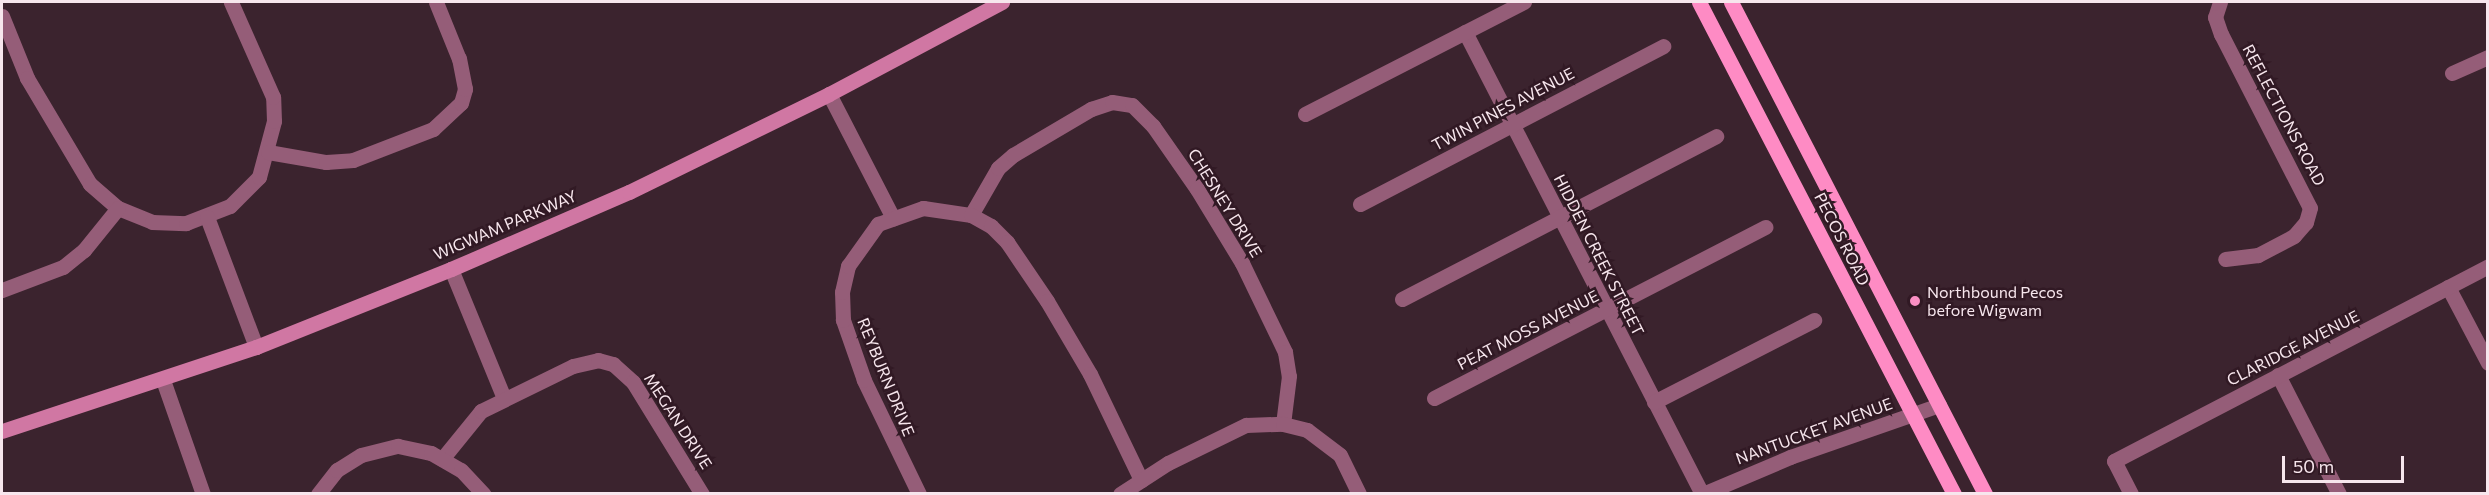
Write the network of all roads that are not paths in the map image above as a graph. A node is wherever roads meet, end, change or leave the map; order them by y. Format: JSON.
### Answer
{"nodes":[{"id":1,"x":231,"y":2,"type":"edge"},
{"id":2,"x":436,"y":2,"type":"edge"},
{"id":3,"x":1002,"y":2,"type":"edge"},
{"id":4,"x":1524,"y":2,"type":"edge"},
{"id":5,"x":1699,"y":2,"type":"edge"},
{"id":6,"x":1731,"y":2,"type":"edge"},
{"id":7,"x":2219,"y":4,"type":"edge"},
{"id":8,"x":2,"y":16,"type":"edge"},
{"id":9,"x":1465,"y":32,"type":"junction"},
{"id":10,"x":1663,"y":46,"type":"dead end"},
{"id":11,"x":2487,"y":57,"type":"edge"},
{"id":12,"x":2452,"y":73,"type":"dead end"},
{"id":13,"x":829,"y":94,"type":"junction"},
{"id":14,"x":1305,"y":114,"type":"dead end"},
{"id":15,"x":1513,"y":124,"type":"junction"},
{"id":16,"x":1716,"y":136,"type":"dead end"},
{"id":17,"x":268,"y":152,"type":"junction"},
{"id":18,"x":1360,"y":204,"type":"dead end"},
{"id":19,"x":118,"y":208,"type":"junction"},
{"id":20,"x":971,"y":215,"type":"junction"},
{"id":21,"x":1559,"y":215,"type":"junction"},
{"id":22,"x":207,"y":217,"type":"junction"},
{"id":23,"x":893,"y":218,"type":"junction"},
{"id":24,"x":1766,"y":227,"type":"dead end"},
{"id":25,"x":2225,"y":259,"type":"dead end"},
{"id":26,"x":2487,"y":266,"type":"edge"},
{"id":27,"x":451,"y":269,"type":"junction"},
{"id":28,"x":2448,"y":287,"type":"junction"},
{"id":29,"x":2,"y":290,"type":"edge"},
{"id":30,"x":1402,"y":299,"type":"dead end"},
{"id":31,"x":1606,"y":310,"type":"junction"},
{"id":32,"x":1814,"y":320,"type":"dead end"},
{"id":33,"x":256,"y":347,"type":"junction"},
{"id":34,"x":2487,"y":363,"type":"edge"},
{"id":35,"x":2278,"y":375,"type":"junction"},
{"id":36,"x":163,"y":380,"type":"junction"},
{"id":37,"x":504,"y":398,"type":"junction"},
{"id":38,"x":1434,"y":398,"type":"dead end"},
{"id":39,"x":1654,"y":402,"type":"junction"},
{"id":40,"x":1939,"y":405,"type":"junction"},
{"id":41,"x":1913,"y":414,"type":"junction"},
{"id":42,"x":1283,"y":423,"type":"junction"},
{"id":43,"x":2,"y":431,"type":"edge"},
{"id":44,"x":442,"y":459,"type":"junction"},
{"id":45,"x":1141,"y":480,"type":"junction"},
{"id":46,"x":203,"y":494,"type":"edge"},
{"id":47,"x":318,"y":494,"type":"edge"},
{"id":48,"x":483,"y":494,"type":"edge"},
{"id":49,"x":702,"y":494,"type":"edge"},
{"id":50,"x":919,"y":494,"type":"edge"},
{"id":51,"x":1120,"y":494,"type":"edge"},
{"id":52,"x":1359,"y":494,"type":"edge"},
{"id":53,"x":1703,"y":494,"type":"edge"},
{"id":54,"x":1954,"y":494,"type":"edge"},
{"id":55,"x":1985,"y":494,"type":"edge"},
{"id":56,"x":2131,"y":494,"type":"edge"},
{"id":57,"x":2338,"y":494,"type":"edge"}],
"edges":[{"from":1,"to":17,"type":"street"},
{"from":2,"to":17,"type":"street"},
{"from":3,"to":13,"type":"main road","name":"WIGWAM PARKWAY"},
{"from":4,"to":9,"type":"street"},
{"from":5,"to":41,"type":"main road","name":"PECOS ROAD"},
{"from":6,"to":40,"type":"main road","name":"PECOS ROAD"},
{"from":7,"to":25,"type":"street","name":"REFLECTIONS ROAD"},
{"from":8,"to":19,"type":"street"},
{"from":9,"to":14,"type":"street"},
{"from":9,"to":15,"type":"street","name":"HIDDEN CREEK STREET"},
{"from":10,"to":15,"type":"street","name":"TWIN PINES AVENUE"},
{"from":11,"to":12,"type":"street"},
{"from":13,"to":23,"type":"street"},
{"from":13,"to":27,"type":"main road","name":"WIGWAM PARKWAY"},
{"from":15,"to":18,"type":"street","name":"TWIN PINES AVENUE"},
{"from":15,"to":21,"type":"street","name":"HIDDEN CREEK STREET"},
{"from":16,"to":21,"type":"street"},
{"from":17,"to":22,"type":"street"},
{"from":19,"to":22,"type":"street"},
{"from":19,"to":29,"type":"street"},
{"from":20,"to":23,"type":"street","name":"REYBURN DRIVE"},
{"from":20,"to":42,"type":"street","name":"CHESNEY DRIVE"},
{"from":20,"to":45,"type":"street"},
{"from":21,"to":30,"type":"street"},
{"from":21,"to":31,"type":"street","name":"HIDDEN CREEK STREET"},
{"from":22,"to":33,"type":"street"},
{"from":23,"to":50,"type":"street","name":"REYBURN DRIVE"},
{"from":24,"to":31,"type":"street","name":"PEAT MOSS AVENUE"},
{"from":26,"to":28,"type":"street","name":"CLARIDGE AVENUE"},
{"from":27,"to":33,"type":"main road","name":"WIGWAM PARKWAY"},
{"from":27,"to":37,"type":"street"},
{"from":28,"to":34,"type":"street"},
{"from":28,"to":35,"type":"street","name":"CLARIDGE AVENUE"},
{"from":31,"to":38,"type":"street","name":"PEAT MOSS AVENUE"},
{"from":31,"to":39,"type":"street","name":"HIDDEN CREEK STREET"},
{"from":32,"to":39,"type":"street"},
{"from":33,"to":36,"type":"main road","name":"WIGWAM PARKWAY"},
{"from":35,"to":56,"type":"street","name":"CLARIDGE AVENUE"},
{"from":35,"to":57,"type":"street"},
{"from":36,"to":43,"type":"main road","name":"WIGWAM PARKWAY"},
{"from":36,"to":46,"type":"street"},
{"from":37,"to":44,"type":"street","name":"MEGAN DRIVE"},
{"from":37,"to":49,"type":"street","name":"MEGAN DRIVE"},
{"from":39,"to":53,"type":"street","name":"HIDDEN CREEK STREET"},
{"from":40,"to":41,"type":"street","name":"NANTUCKET AVENUE"},
{"from":40,"to":55,"type":"main road","name":"PECOS ROAD"},
{"from":41,"to":53,"type":"street","name":"NANTUCKET AVENUE"},
{"from":41,"to":54,"type":"main road","name":"PECOS ROAD"},
{"from":42,"to":45,"type":"street"},
{"from":42,"to":52,"type":"street"},
{"from":44,"to":47,"type":"street"},
{"from":44,"to":48,"type":"street"},
{"from":45,"to":51,"type":"street"}]}
